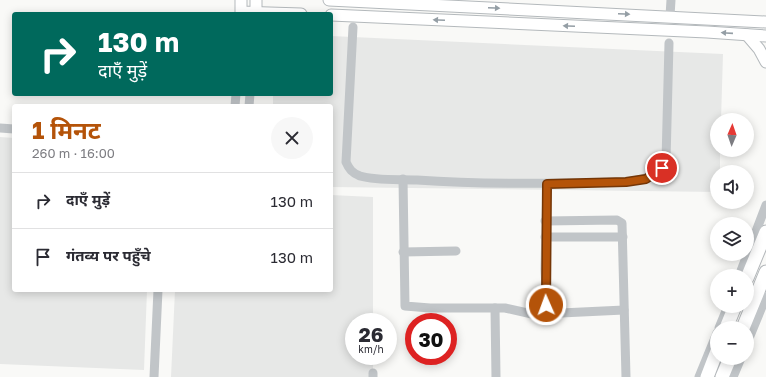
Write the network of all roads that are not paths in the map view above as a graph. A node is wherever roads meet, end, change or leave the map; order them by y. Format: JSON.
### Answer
{"nodes":[{"id":1,"x":241,"y":0,"type":"edge"},
{"id":2,"x":256,"y":0,"type":"edge"},
{"id":3,"x":329,"y":0,"type":"edge"},
{"id":4,"x":672,"y":0,"type":"edge"},
{"id":5,"x":348,"y":1,"type":"junction"},
{"id":6,"x":241,"y":12,"type":"edge"},
{"id":7,"x":256,"y":12,"type":"edge"},
{"id":8,"x":333,"y":15,"type":"edge"},
{"id":9,"x":348,"y":16,"type":"junction"},
{"id":10,"x":670,"y":16,"type":"junction"},
{"id":11,"x":766,"y":22,"type":"edge"},
{"id":12,"x":353,"y":27,"type":"dead end"},
{"id":13,"x":747,"y":35,"type":"junction"},
{"id":14,"x":766,"y":36,"type":"edge"},
{"id":15,"x":669,"y":43,"type":"dead end"},
{"id":16,"x":766,"y":62,"type":"edge"},
{"id":17,"x":0,"y":128,"type":"edge"},
{"id":18,"x":12,"y":129,"type":"edge"},
{"id":19,"x":404,"y":179,"type":"junction"},
{"id":20,"x":547,"y":184,"type":"junction"},
{"id":21,"x":766,"y":205,"type":"edge"},
{"id":22,"x":546,"y":221,"type":"junction"},
{"id":23,"x":766,"y":232,"type":"edge"},
{"id":24,"x":545,"y":237,"type":"junction"},
{"id":25,"x":623,"y":237,"type":"junction"},
{"id":26,"x":456,"y":251,"type":"dead end"},
{"id":27,"x":403,"y":252,"type":"junction"},
{"id":28,"x":742,"y":269,"type":"edge"},
{"id":29,"x":751,"y":269,"type":"edge"},
{"id":30,"x":766,"y":272,"type":"edge"},
{"id":31,"x":158,"y":292,"type":"edge"},
{"id":32,"x":766,"y":297,"type":"edge"},
{"id":33,"x":495,"y":308,"type":"junction"},
{"id":34,"x":624,"y":310,"type":"junction"},
{"id":35,"x":549,"y":312,"type":"junction"},
{"id":36,"x":746,"y":321,"type":"edge"},
{"id":37,"x":747,"y":321,"type":"edge"},
{"id":38,"x":754,"y":326,"type":"edge"},
{"id":39,"x":710,"y":350,"type":"edge"},
{"id":40,"x":712,"y":365,"type":"edge"},
{"id":41,"x":727,"y":365,"type":"edge"},
{"id":42,"x":738,"y":365,"type":"edge"},
{"id":43,"x":154,"y":377,"type":"edge"},
{"id":44,"x":496,"y":377,"type":"edge"},
{"id":45,"x":626,"y":377,"type":"edge"},
{"id":46,"x":699,"y":377,"type":"edge"},
{"id":47,"x":707,"y":377,"type":"edge"},
{"id":48,"x":722,"y":377,"type":"edge"},
{"id":49,"x":733,"y":377,"type":"edge"}],
"edges":[{"from":1,"to":6,"type":"main road"},
{"from":2,"to":7,"type":"main road"},
{"from":3,"to":5,"type":"main road"},
{"from":4,"to":10,"type":"street"},
{"from":5,"to":9,"type":"main road"},
{"from":5,"to":10,"type":"main road","one_way":true},
{"from":8,"to":9,"type":"main road"},
{"from":13,"to":9,"type":"main road","one_way":true},
{"from":10,"to":11,"type":"main road"},
{"from":12,"to":19,"type":"street"},
{"from":13,"to":14,"type":"main road"},
{"from":13,"to":16,"type":"main road"},
{"from":15,"to":20,"type":"street"},
{"from":17,"to":18,"type":"street"},
{"from":19,"to":20,"type":"street"},
{"from":19,"to":27,"type":"street"},
{"from":20,"to":22,"type":"street"},
{"from":21,"to":28,"type":"street"},
{"from":22,"to":24,"type":"street"},
{"from":22,"to":25,"type":"street"},
{"from":23,"to":29,"type":"highway"},
{"from":24,"to":25,"type":"street"},
{"from":24,"to":35,"type":"street"},
{"from":25,"to":34,"type":"street"},
{"from":26,"to":27,"type":"street"},
{"from":27,"to":33,"type":"street"},
{"from":30,"to":36,"type":"highway"},
{"from":31,"to":43,"type":"street"},
{"from":32,"to":37,"type":"highway"},
{"from":32,"to":38,"type":"street"},
{"from":33,"to":35,"type":"street"},
{"from":33,"to":44,"type":"street"},
{"from":34,"to":35,"type":"street"},
{"from":34,"to":45,"type":"street"},
{"from":39,"to":46,"type":"street"},
{"from":40,"to":47,"type":"highway"},
{"from":41,"to":48,"type":"highway"},
{"from":42,"to":49,"type":"street"}]}
